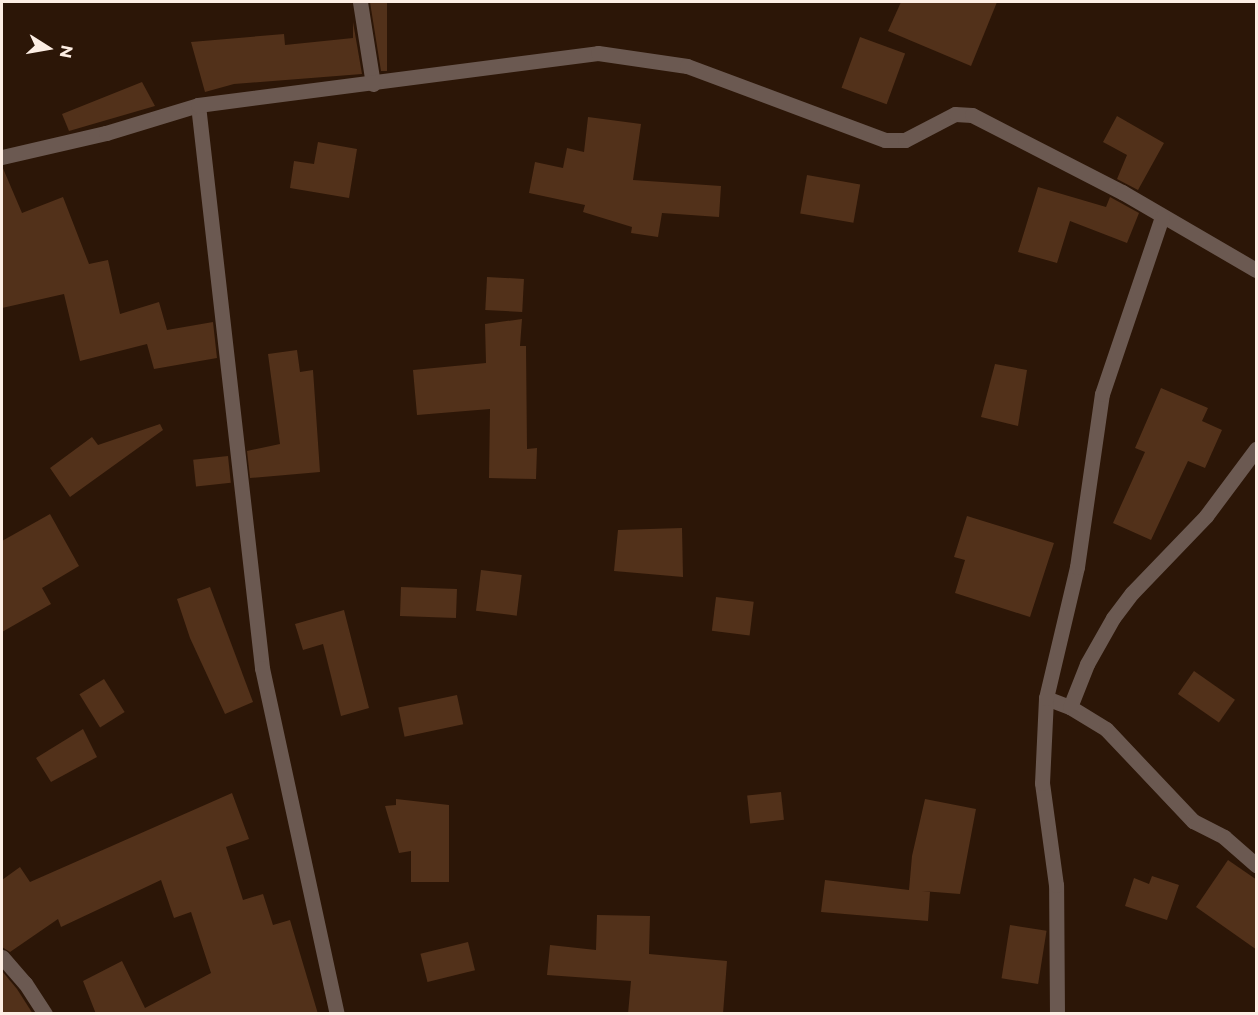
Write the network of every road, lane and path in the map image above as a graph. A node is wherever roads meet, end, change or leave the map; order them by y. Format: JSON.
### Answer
{"nodes":[{"id":1,"x":360,"y":2,"type":"edge"},
{"id":2,"x":373,"y":84,"type":"junction"},
{"id":3,"x":198,"y":105,"type":"junction"},
{"id":4,"x":2,"y":157,"type":"edge"},
{"id":5,"x":1162,"y":217,"type":"junction"},
{"id":6,"x":1257,"y":270,"type":"edge"},
{"id":7,"x":1257,"y":449,"type":"edge"},
{"id":8,"x":1046,"y":698,"type":"junction"},
{"id":9,"x":1070,"y":707,"type":"junction"},
{"id":10,"x":1257,"y":865,"type":"edge"},
{"id":11,"x":2,"y":957,"type":"edge"},
{"id":12,"x":45,"y":1014,"type":"edge"},
{"id":13,"x":337,"y":1014,"type":"edge"},
{"id":14,"x":1057,"y":1014,"type":"edge"}],
"edges":[{"from":1,"to":2,"type":"street"},
{"from":2,"to":3,"type":"street"},
{"from":2,"to":5,"type":"street"},
{"from":3,"to":4,"type":"street"},
{"from":3,"to":13,"type":"street"},
{"from":5,"to":6,"type":"street"},
{"from":5,"to":8,"type":"street"},
{"from":7,"to":9,"type":"street"},
{"from":8,"to":9,"type":"street"},
{"from":8,"to":14,"type":"street"},
{"from":9,"to":10,"type":"street"},
{"from":11,"to":12,"type":"street"}]}
